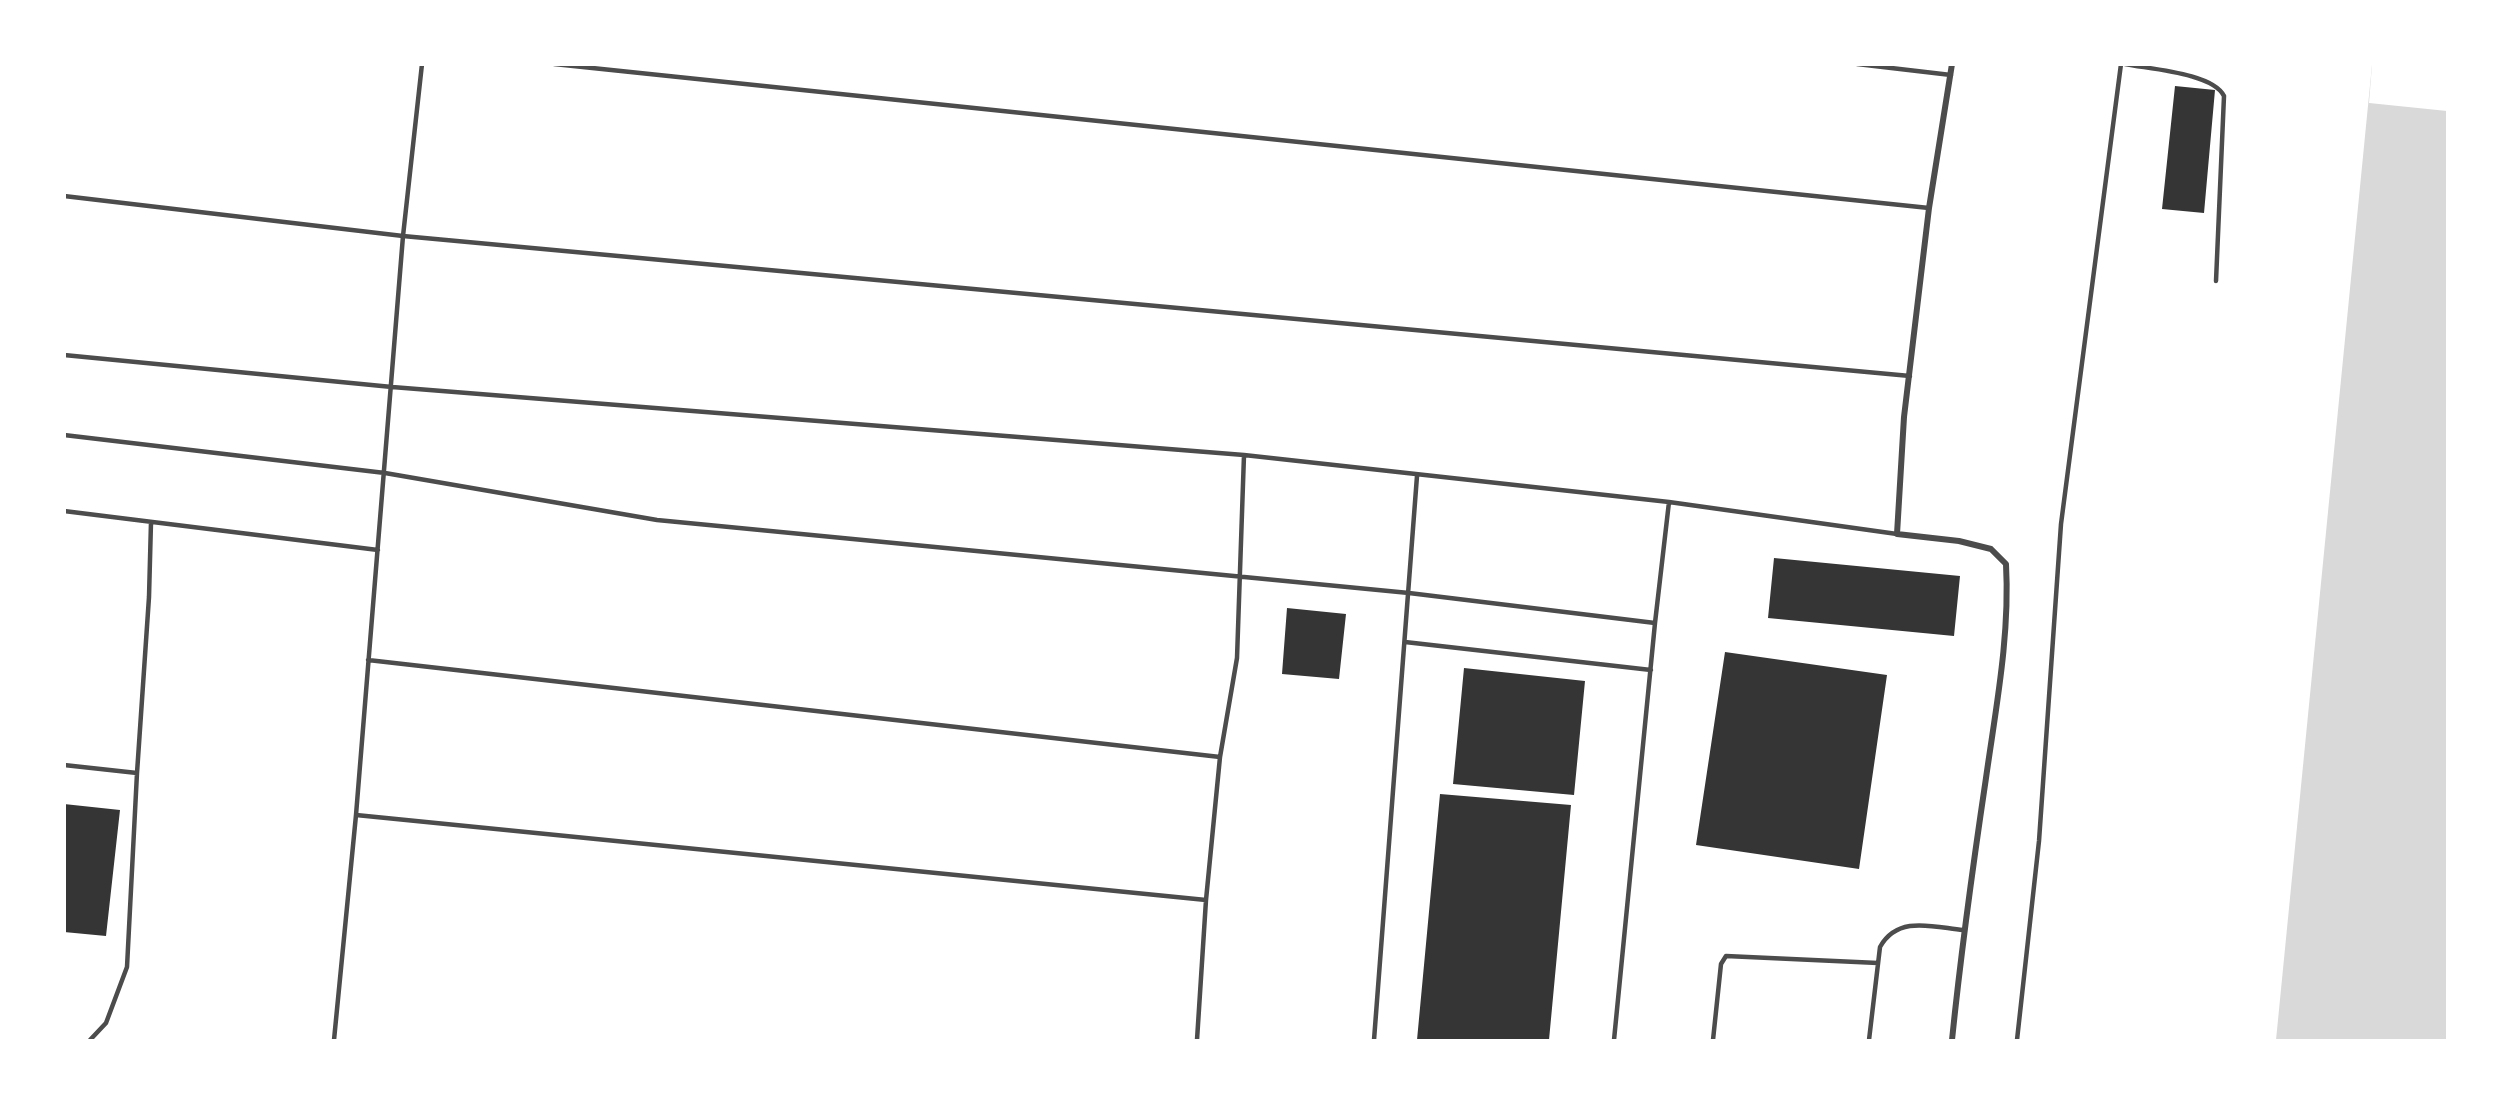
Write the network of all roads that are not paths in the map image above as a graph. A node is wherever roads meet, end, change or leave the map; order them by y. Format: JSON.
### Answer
{"nodes":[{"id":1,"x":422,"y":64,"type":"edge"},
{"id":2,"x":555,"y":64,"type":"edge"},
{"id":3,"x":1857,"y":64,"type":"edge"},
{"id":4,"x":1952,"y":64,"type":"edge"},
{"id":5,"x":2123,"y":64,"type":"edge"},
{"id":6,"x":1951,"y":75,"type":"junction"},
{"id":7,"x":64,"y":196,"type":"edge"},
{"id":8,"x":1929,"y":208,"type":"junction"},
{"id":9,"x":403,"y":236,"type":"junction"},
{"id":10,"x":2216,"y":281,"type":"dead end"},
{"id":11,"x":64,"y":355,"type":"edge"},
{"id":12,"x":1910,"y":376,"type":"junction"},
{"id":13,"x":392,"y":387,"type":"junction"},
{"id":14,"x":64,"y":435,"type":"edge"},
{"id":15,"x":1244,"y":456,"type":"junction"},
{"id":16,"x":385,"y":472,"type":"junction"},
{"id":17,"x":1417,"y":476,"type":"junction"},
{"id":18,"x":1669,"y":502,"type":"junction"},
{"id":19,"x":64,"y":511,"type":"edge"},
{"id":20,"x":151,"y":522,"type":"junction"},
{"id":21,"x":1897,"y":534,"type":"junction"},
{"id":22,"x":378,"y":550,"type":"junction"},
{"id":23,"x":1241,"y":578,"type":"junction"},
{"id":24,"x":1409,"y":593,"type":"junction"},
{"id":25,"x":1655,"y":622,"type":"junction"},
{"id":26,"x":1405,"y":642,"type":"junction"},
{"id":27,"x":368,"y":660,"type":"junction"},
{"id":28,"x":1651,"y":670,"type":"junction"},
{"id":29,"x":1220,"y":757,"type":"junction"},
{"id":30,"x":64,"y":765,"type":"edge"},
{"id":31,"x":138,"y":773,"type":"junction"},
{"id":32,"x":356,"y":815,"type":"junction"},
{"id":33,"x":1206,"y":900,"type":"junction"},
{"id":34,"x":1964,"y":930,"type":"junction"},
{"id":35,"x":1878,"y":963,"type":"junction"},
{"id":36,"x":90,"y":1041,"type":"edge"},
{"id":37,"x":334,"y":1041,"type":"edge"},
{"id":38,"x":1197,"y":1041,"type":"edge"},
{"id":39,"x":1374,"y":1041,"type":"edge"},
{"id":40,"x":1614,"y":1041,"type":"edge"},
{"id":41,"x":1713,"y":1041,"type":"edge"},
{"id":42,"x":1869,"y":1041,"type":"edge"},
{"id":43,"x":1952,"y":1041,"type":"edge"},
{"id":44,"x":2017,"y":1041,"type":"edge"}],
"edges":[{"from":1,"to":9,"type":"lane"},
{"from":2,"to":8,"type":"lane"},
{"from":3,"to":6,"type":"lane"},
{"from":4,"to":6,"type":"street"},
{"from":5,"to":10,"type":"lane"},
{"from":5,"to":44,"type":"lane"},
{"from":6,"to":8,"type":"street"},
{"from":7,"to":9,"type":"lane"},
{"from":8,"to":12,"type":"street"},
{"from":9,"to":12,"type":"lane"},
{"from":9,"to":13,"type":"lane"},
{"from":11,"to":13,"type":"lane"},
{"from":12,"to":21,"type":"street"},
{"from":13,"to":15,"type":"lane"},
{"from":13,"to":16,"type":"lane"},
{"from":14,"to":16,"type":"lane"},
{"from":15,"to":17,"type":"lane"},
{"from":15,"to":23,"type":"lane"},
{"from":16,"to":22,"type":"lane"},
{"from":16,"to":23,"type":"lane"},
{"from":17,"to":18,"type":"lane"},
{"from":17,"to":24,"type":"lane"},
{"from":18,"to":21,"type":"lane"},
{"from":18,"to":25,"type":"lane"},
{"from":19,"to":20,"type":"lane"},
{"from":20,"to":22,"type":"lane"},
{"from":20,"to":31,"type":"lane"},
{"from":21,"to":34,"type":"street"},
{"from":22,"to":27,"type":"lane"},
{"from":23,"to":24,"type":"lane"},
{"from":23,"to":29,"type":"lane"},
{"from":24,"to":25,"type":"lane"},
{"from":24,"to":26,"type":"lane"},
{"from":25,"to":28,"type":"lane"},
{"from":26,"to":28,"type":"lane"},
{"from":26,"to":39,"type":"lane"},
{"from":27,"to":29,"type":"lane"},
{"from":27,"to":32,"type":"lane"},
{"from":28,"to":40,"type":"lane"},
{"from":29,"to":33,"type":"lane"},
{"from":30,"to":31,"type":"lane"},
{"from":31,"to":36,"type":"lane"},
{"from":32,"to":33,"type":"lane"},
{"from":32,"to":37,"type":"lane"},
{"from":33,"to":38,"type":"lane"},
{"from":34,"to":35,"type":"lane"},
{"from":34,"to":43,"type":"street"},
{"from":35,"to":41,"type":"lane"},
{"from":35,"to":42,"type":"lane"}]}
